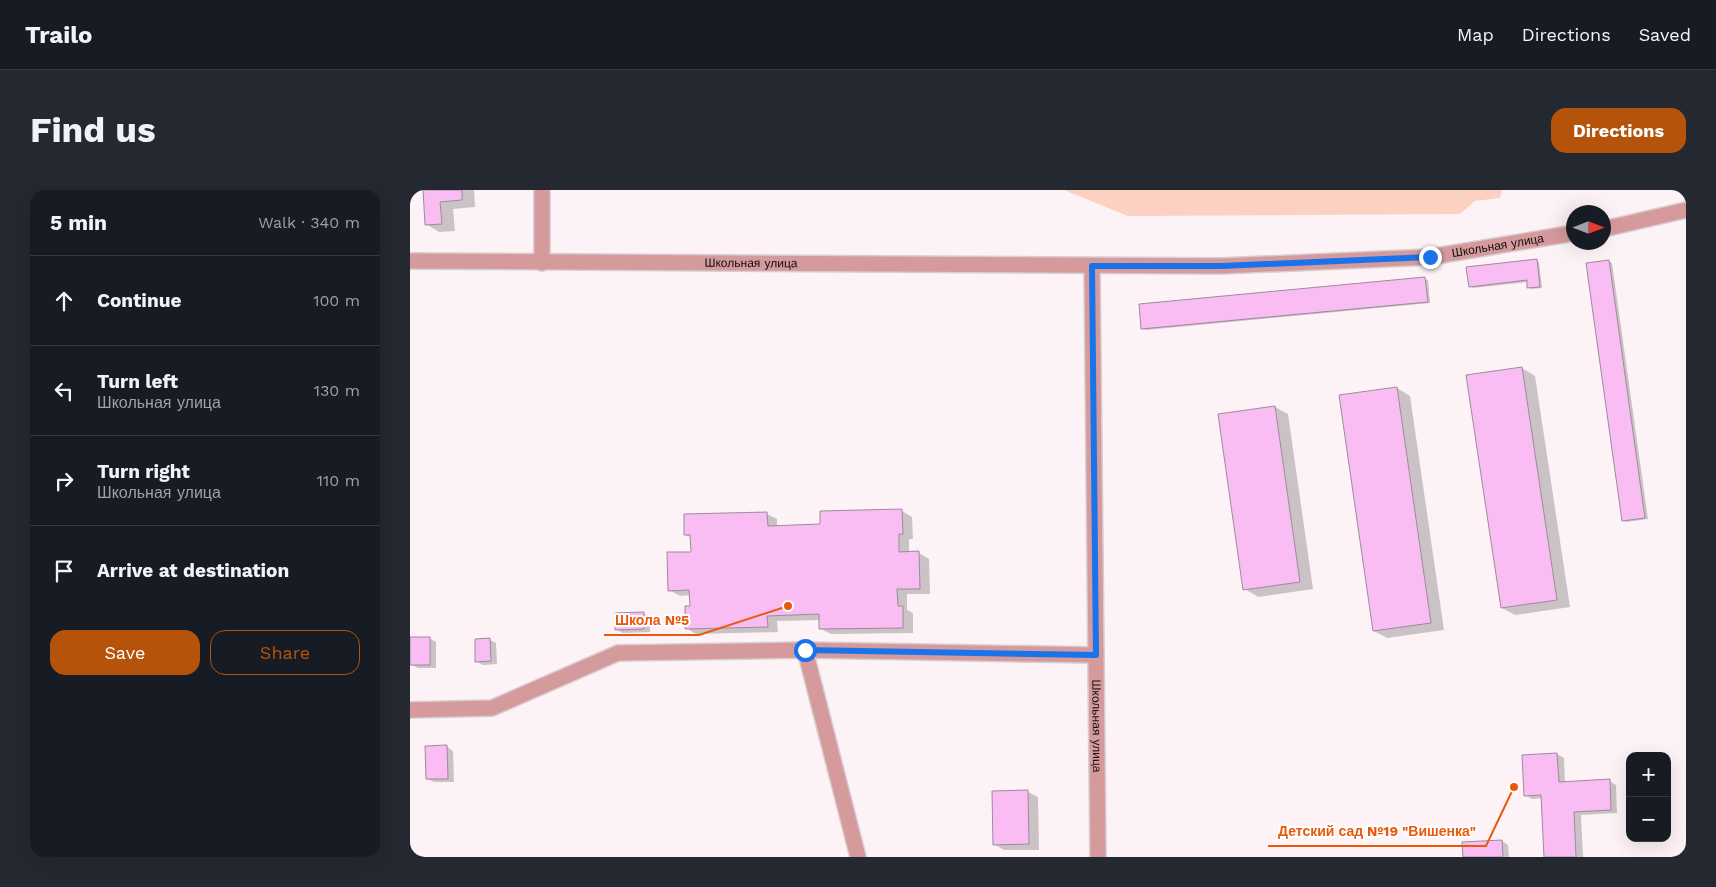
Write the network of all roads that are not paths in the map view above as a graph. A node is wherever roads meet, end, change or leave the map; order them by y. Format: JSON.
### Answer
{"nodes":[{"id":1,"x":542,"y":190,"type":"edge"},
{"id":2,"x":1686,"y":210,"type":"edge"},
{"id":3,"x":1611,"y":226,"type":"edge"},
{"id":4,"x":1566,"y":235,"type":"edge"},
{"id":5,"x":410,"y":261,"type":"edge"},
{"id":6,"x":542,"y":263,"type":"junction"},
{"id":7,"x":1092,"y":266,"type":"junction"},
{"id":8,"x":805,"y":650,"type":"junction"},
{"id":9,"x":1096,"y":655,"type":"junction"},
{"id":10,"x":410,"y":710,"type":"edge"},
{"id":11,"x":858,"y":857,"type":"edge"},
{"id":12,"x":1098,"y":857,"type":"edge"}],
"edges":[{"from":1,"to":6,"type":"street"},
{"from":2,"to":3,"type":"street"},
{"from":4,"to":7,"type":"street","name":"Школьная улица"},
{"from":5,"to":6,"type":"street","name":"Школьная улица"},
{"from":6,"to":7,"type":"street","name":"Школьная улица"},
{"from":7,"to":9,"type":"street","name":"Школьная улица"},
{"from":8,"to":9,"type":"street"},
{"from":8,"to":10,"type":"street"},
{"from":8,"to":11,"type":"street"},
{"from":9,"to":12,"type":"street","name":"Школьная улица"}]}
